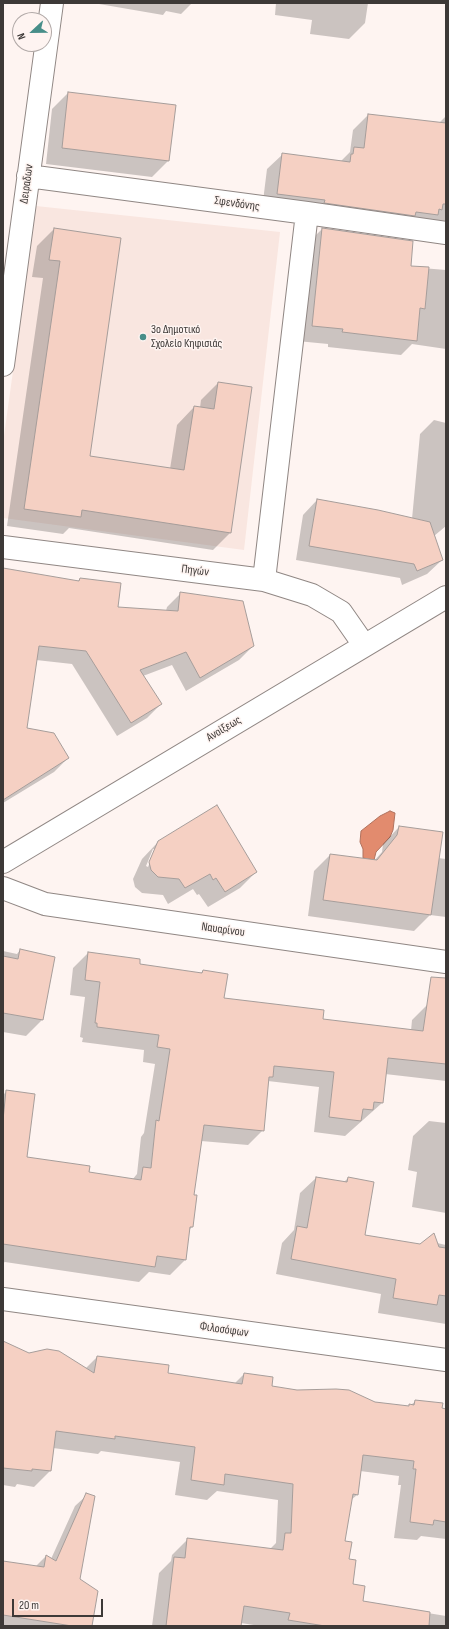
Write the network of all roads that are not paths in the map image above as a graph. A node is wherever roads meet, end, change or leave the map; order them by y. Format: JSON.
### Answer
{"nodes":[{"id":1,"x":52,"y":3,"type":"edge"},
{"id":2,"x":28,"y":176,"type":"junction"},
{"id":3,"x":307,"y":213,"type":"junction"},
{"id":4,"x":446,"y":233,"type":"edge"},
{"id":5,"x":3,"y":364,"type":"edge"},
{"id":6,"x":3,"y":547,"type":"edge"},
{"id":7,"x":264,"y":580,"type":"junction"},
{"id":8,"x":446,"y":597,"type":"edge"},
{"id":9,"x":364,"y":645,"type":"junction"},
{"id":10,"x":3,"y":862,"type":"edge"},
{"id":11,"x":3,"y":888,"type":"edge"},
{"id":12,"x":446,"y":962,"type":"edge"},
{"id":13,"x":3,"y":1299,"type":"edge"},
{"id":14,"x":446,"y":1360,"type":"edge"}],
"edges":[{"from":1,"to":2,"type":"street","name":"Δειραδων"},
{"from":2,"to":3,"type":"street","name":"Σφενδόνης"},
{"from":2,"to":5,"type":"street","name":"Δειραδων"},
{"from":3,"to":4,"type":"street","name":"Σφενδόνης"},
{"from":3,"to":7,"type":"street"},
{"from":6,"to":7,"type":"street","name":"Πηγών"},
{"from":7,"to":9,"type":"street","name":"Πηγών"},
{"from":8,"to":9,"type":"street","name":"Ανοίξεως"},
{"from":9,"to":10,"type":"street","name":"Ανοίξεως"},
{"from":11,"to":12,"type":"street","name":"Ναυαρίνου"},
{"from":13,"to":14,"type":"street","name":"Φιλοσόφων"}]}
